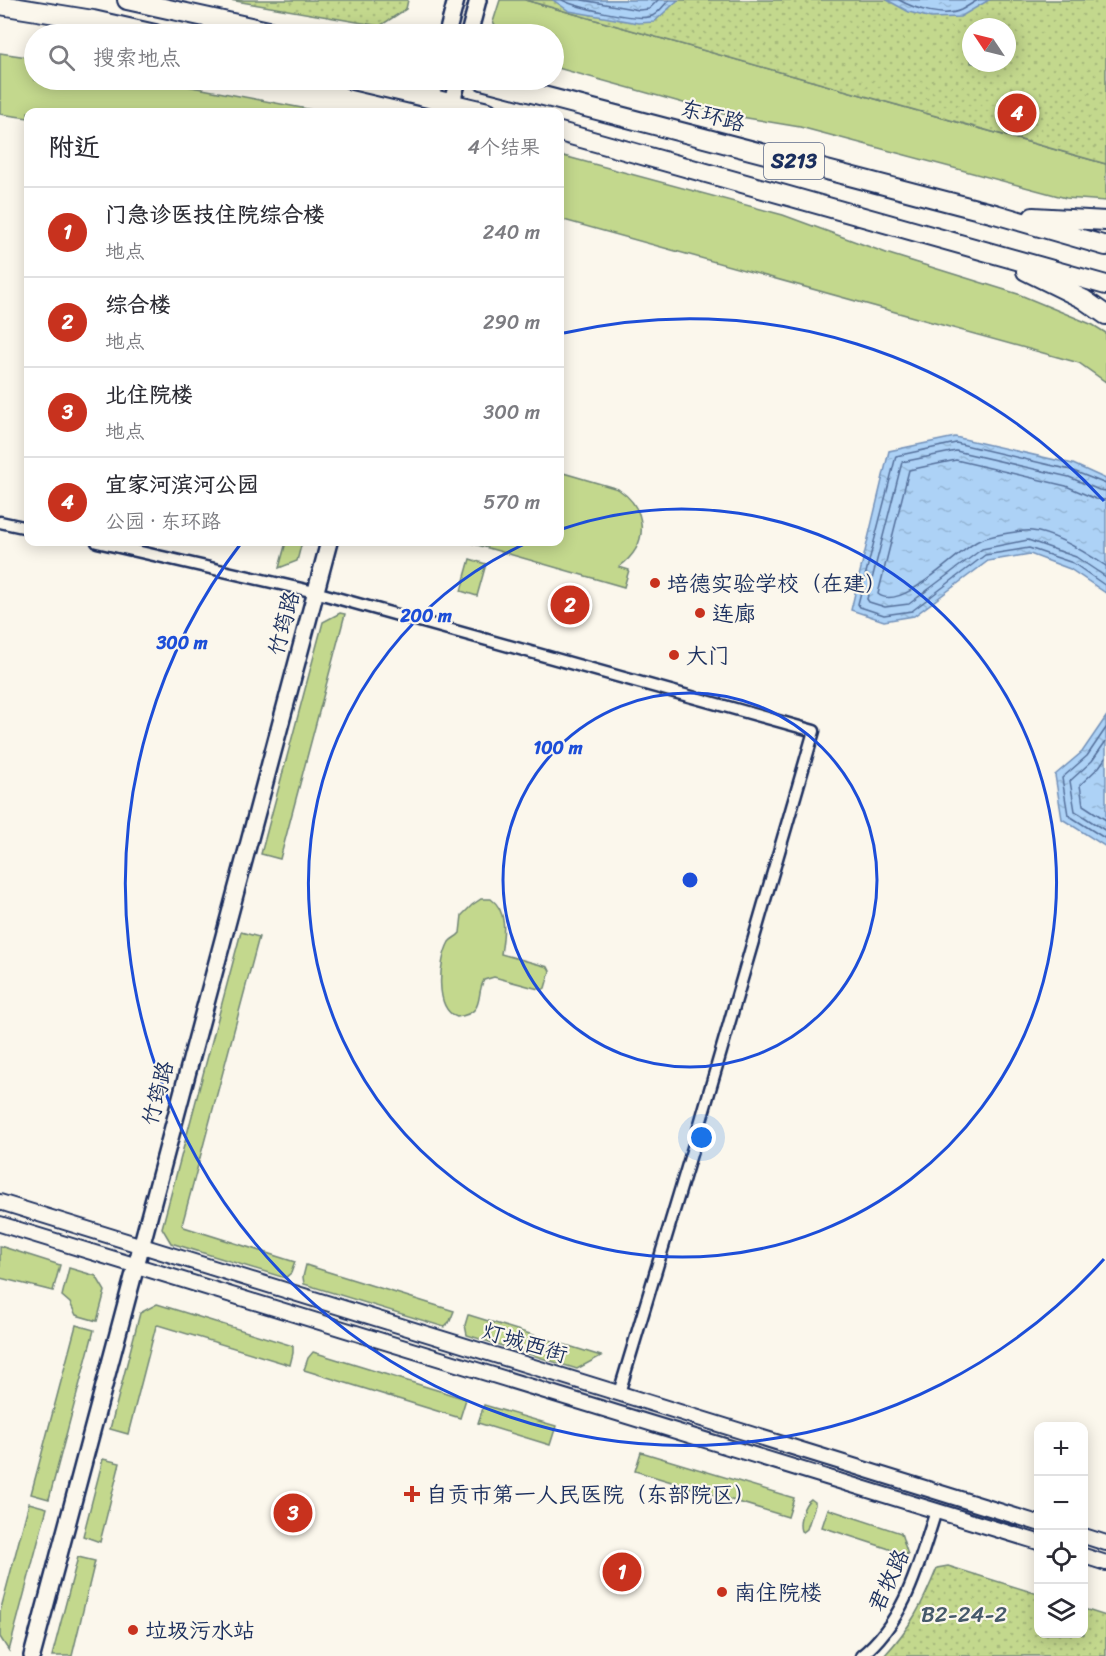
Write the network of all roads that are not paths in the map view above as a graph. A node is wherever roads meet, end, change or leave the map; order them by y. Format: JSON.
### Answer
{"nodes":[{"id":1,"x":127,"y":0,"type":"edge"},
{"id":2,"x":456,"y":0,"type":"edge"},
{"id":3,"x":478,"y":0,"type":"edge"},
{"id":4,"x":0,"y":5,"type":"edge"},
{"id":5,"x":111,"y":24,"type":"edge"},
{"id":6,"x":236,"y":24,"type":"edge"},
{"id":7,"x":450,"y":24,"type":"edge"},
{"id":8,"x":472,"y":24,"type":"edge"},
{"id":9,"x":391,"y":90,"type":"edge"},
{"id":10,"x":451,"y":90,"type":"edge"},
{"id":11,"x":520,"y":90,"type":"edge"},
{"id":12,"x":442,"y":103,"type":"edge"},
{"id":13,"x":468,"y":108,"type":"edge"},
{"id":14,"x":564,"y":133,"type":"edge"},
{"id":15,"x":995,"y":214,"type":"junction"},
{"id":16,"x":1106,"y":221,"type":"edge"},
{"id":17,"x":1106,"y":246,"type":"edge"},
{"id":18,"x":984,"y":251,"type":"junction"},
{"id":19,"x":1106,"y":285,"type":"edge"},
{"id":20,"x":1106,"y":315,"type":"edge"},
{"id":21,"x":0,"y":522,"type":"edge"},
{"id":22,"x":24,"y":527,"type":"edge"},
{"id":23,"x":115,"y":546,"type":"edge"},
{"id":24,"x":327,"y":546,"type":"edge"},
{"id":25,"x":315,"y":592,"type":"junction"},
{"id":26,"x":0,"y":1202,"type":"edge"},
{"id":27,"x":0,"y":1224,"type":"edge"},
{"id":28,"x":140,"y":1245,"type":"junction"},
{"id":29,"x":134,"y":1265,"type":"junction"},
{"id":30,"x":619,"y":1393,"type":"junction"},
{"id":31,"x":936,"y":1511,"type":"junction"},
{"id":32,"x":1034,"y":1521,"type":"edge"},
{"id":33,"x":1088,"y":1538,"type":"edge"},
{"id":34,"x":1034,"y":1541,"type":"edge"},
{"id":35,"x":1106,"y":1543,"type":"edge"},
{"id":36,"x":1088,"y":1558,"type":"edge"},
{"id":37,"x":1106,"y":1563,"type":"edge"},
{"id":38,"x":32,"y":1656,"type":"edge"},
{"id":39,"x":861,"y":1656,"type":"edge"}],
"edges":[{"from":1,"to":6,"type":"highway"},
{"from":2,"to":7,"type":"main road"},
{"from":3,"to":8,"type":"main road"},
{"from":4,"to":5,"type":"highway"},
{"from":9,"to":12,"type":"highway"},
{"from":10,"to":12,"type":"main road"},
{"from":11,"to":15,"type":"highway","name":"东环路","number":"S213"},
{"from":12,"to":13,"type":"highway"},
{"from":14,"to":18,"type":"highway","number":"S213"},
{"from":15,"to":16,"type":"highway"},
{"from":15,"to":17,"type":"highway","name":"东环路","number":"S213"},
{"from":18,"to":19,"type":"highway","number":"S213"},
{"from":18,"to":20,"type":"highway"},
{"from":21,"to":22,"type":"street"},
{"from":23,"to":25,"type":"street"},
{"from":24,"to":25,"type":"main road","name":"竹筠路"},
{"from":25,"to":28,"type":"main road","name":"竹筠路"},
{"from":25,"to":30,"type":"street"},
{"from":26,"to":28,"type":"street","name":"灯城西街"},
{"from":27,"to":29,"type":"street","name":"灯城西街"},
{"from":28,"to":29,"type":"main road","name":"竹筠路"},
{"from":28,"to":30,"type":"street","name":"灯城西街"},
{"from":29,"to":31,"type":"street","name":"灯城西街"},
{"from":29,"to":38,"type":"main road","name":"竹筠路"},
{"from":30,"to":32,"type":"street","name":"灯城西街"},
{"from":31,"to":34,"type":"street","name":"灯城西街"},
{"from":31,"to":39,"type":"street","name":"君牧路"},
{"from":33,"to":35,"type":"street"},
{"from":36,"to":37,"type":"street"}]}
